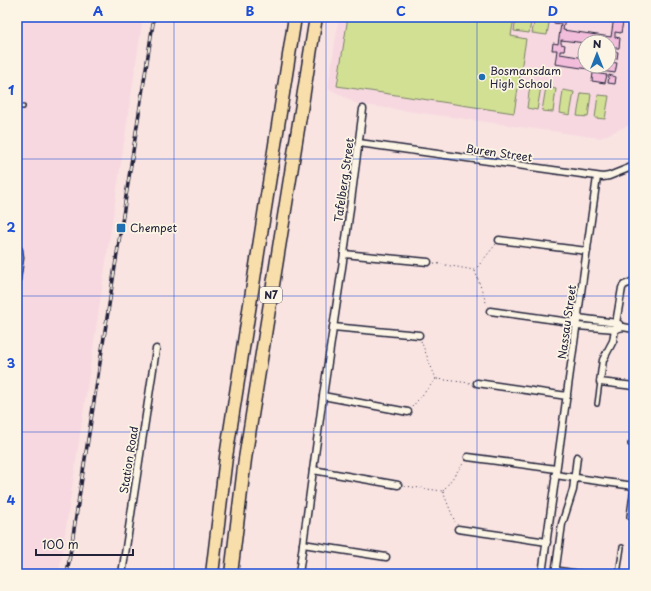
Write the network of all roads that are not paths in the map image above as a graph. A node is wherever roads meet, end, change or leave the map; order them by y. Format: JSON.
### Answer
{"nodes":[{"id":1,"x":295,"y":17,"type":"edge"},
{"id":2,"x":316,"y":17,"type":"edge"},
{"id":3,"x":17,"y":106,"type":"edge"},
{"id":4,"x":23,"y":107,"type":"dead end"},
{"id":5,"x":363,"y":109,"type":"dead end"},
{"id":6,"x":359,"y":143,"type":"junction"},
{"id":7,"x":634,"y":166,"type":"edge"},
{"id":8,"x":597,"y":177,"type":"junction"},
{"id":9,"x":499,"y":240,"type":"road end"},
{"id":10,"x":17,"y":248,"type":"edge"},
{"id":11,"x":587,"y":251,"type":"junction"},
{"id":12,"x":344,"y":254,"type":"junction"},
{"id":13,"x":428,"y":262,"type":"road end"},
{"id":14,"x":17,"y":280,"type":"edge"},
{"id":15,"x":634,"y":281,"type":"edge"},
{"id":16,"x":490,"y":311,"type":"road end"},
{"id":17,"x":578,"y":318,"type":"junction"},
{"id":18,"x":570,"y":322,"type":"junction"},
{"id":19,"x":577,"y":326,"type":"junction"},
{"id":20,"x":616,"y":326,"type":"junction"},
{"id":21,"x":333,"y":327,"type":"junction"},
{"id":22,"x":634,"y":329,"type":"edge"},
{"id":23,"x":419,"y":336,"type":"road end"},
{"id":24,"x":156,"y":349,"type":"dead end"},
{"id":25,"x":600,"y":382,"type":"junction"},
{"id":26,"x":477,"y":384,"type":"road end"},
{"id":27,"x":634,"y":386,"type":"edge"},
{"id":28,"x":323,"y":396,"type":"junction"},
{"id":29,"x":567,"y":396,"type":"junction"},
{"id":30,"x":597,"y":404,"type":"dead end"},
{"id":31,"x":408,"y":412,"type":"road end"},
{"id":32,"x":468,"y":457,"type":"road end"},
{"id":33,"x":577,"y":457,"type":"dead end"},
{"id":34,"x":313,"y":470,"type":"junction"},
{"id":35,"x":556,"y":472,"type":"junction"},
{"id":36,"x":575,"y":478,"type":"junction"},
{"id":37,"x":398,"y":485,"type":"road end"},
{"id":38,"x":633,"y":486,"type":"edge"},
{"id":39,"x":629,"y":517,"type":"dead end"},
{"id":40,"x":458,"y":529,"type":"road end"},
{"id":41,"x":547,"y":542,"type":"junction"},
{"id":42,"x":303,"y":544,"type":"junction"},
{"id":43,"x":622,"y":547,"type":"dead end"},
{"id":44,"x":386,"y":557,"type":"dead end"},
{"id":45,"x":555,"y":572,"type":"edge"},
{"id":46,"x":122,"y":574,"type":"edge"},
{"id":47,"x":212,"y":574,"type":"edge"},
{"id":48,"x":231,"y":574,"type":"edge"},
{"id":49,"x":299,"y":574,"type":"edge"},
{"id":50,"x":531,"y":574,"type":"edge"},
{"id":51,"x":542,"y":574,"type":"edge"},
{"id":52,"x":590,"y":574,"type":"edge"},
{"id":53,"x":618,"y":574,"type":"edge"}],
"edges":[{"from":1,"to":47,"type":"highway","number":"N7"},
{"from":2,"to":48,"type":"highway","number":"N7"},
{"from":3,"to":4,"type":"lane"},
{"from":5,"to":6,"type":"street","name":"Tafelberg Street"},
{"from":6,"to":8,"type":"street","name":"Buren Street"},
{"from":6,"to":12,"type":"street","name":"Tafelberg Street"},
{"from":7,"to":8,"type":"street","name":"Buren Street"},
{"from":8,"to":11,"type":"street","name":"Nassau Street"},
{"from":9,"to":11,"type":"street"},
{"from":10,"to":14,"type":"street"},
{"from":11,"to":17,"type":"street","name":"Nassau Street"},
{"from":12,"to":13,"type":"street"},
{"from":12,"to":21,"type":"street","name":"Tafelberg Street"},
{"from":15,"to":20,"type":"street"},
{"from":16,"to":18,"type":"street","name":"Nassau Street"},
{"from":17,"to":18,"type":"street"},
{"from":17,"to":19,"type":"street","name":"Nassau Street"},
{"from":17,"to":20,"type":"street"},
{"from":18,"to":19,"type":"street"},
{"from":19,"to":20,"type":"street"},
{"from":19,"to":29,"type":"street","name":"Nassau Street"},
{"from":20,"to":22,"type":"street"},
{"from":20,"to":25,"type":"street"},
{"from":21,"to":23,"type":"street"},
{"from":21,"to":28,"type":"street","name":"Tafelberg Street"},
{"from":24,"to":46,"type":"street","name":"Station Road"},
{"from":25,"to":27,"type":"street"},
{"from":25,"to":30,"type":"lane"},
{"from":26,"to":29,"type":"street"},
{"from":28,"to":31,"type":"street"},
{"from":28,"to":34,"type":"street","name":"Tafelberg Street"},
{"from":29,"to":35,"type":"street","name":"Nassau Street"},
{"from":32,"to":35,"type":"street"},
{"from":33,"to":36,"type":"street"},
{"from":34,"to":37,"type":"street"},
{"from":34,"to":42,"type":"street","name":"Tafelberg Street"},
{"from":35,"to":36,"type":"street"},
{"from":35,"to":41,"type":"street","name":"Nassau Street"},
{"from":36,"to":38,"type":"street"},
{"from":36,"to":45,"type":"street"},
{"from":38,"to":39,"type":"lane"},
{"from":40,"to":41,"type":"street"},
{"from":41,"to":51,"type":"street","name":"Nassau Street"},
{"from":42,"to":44,"type":"street"},
{"from":42,"to":49,"type":"street","name":"Tafelberg Street"},
{"from":43,"to":53,"type":"lane"},
{"from":45,"to":52,"type":"lane"},
{"from":50,"to":51,"type":"lane"}]}
